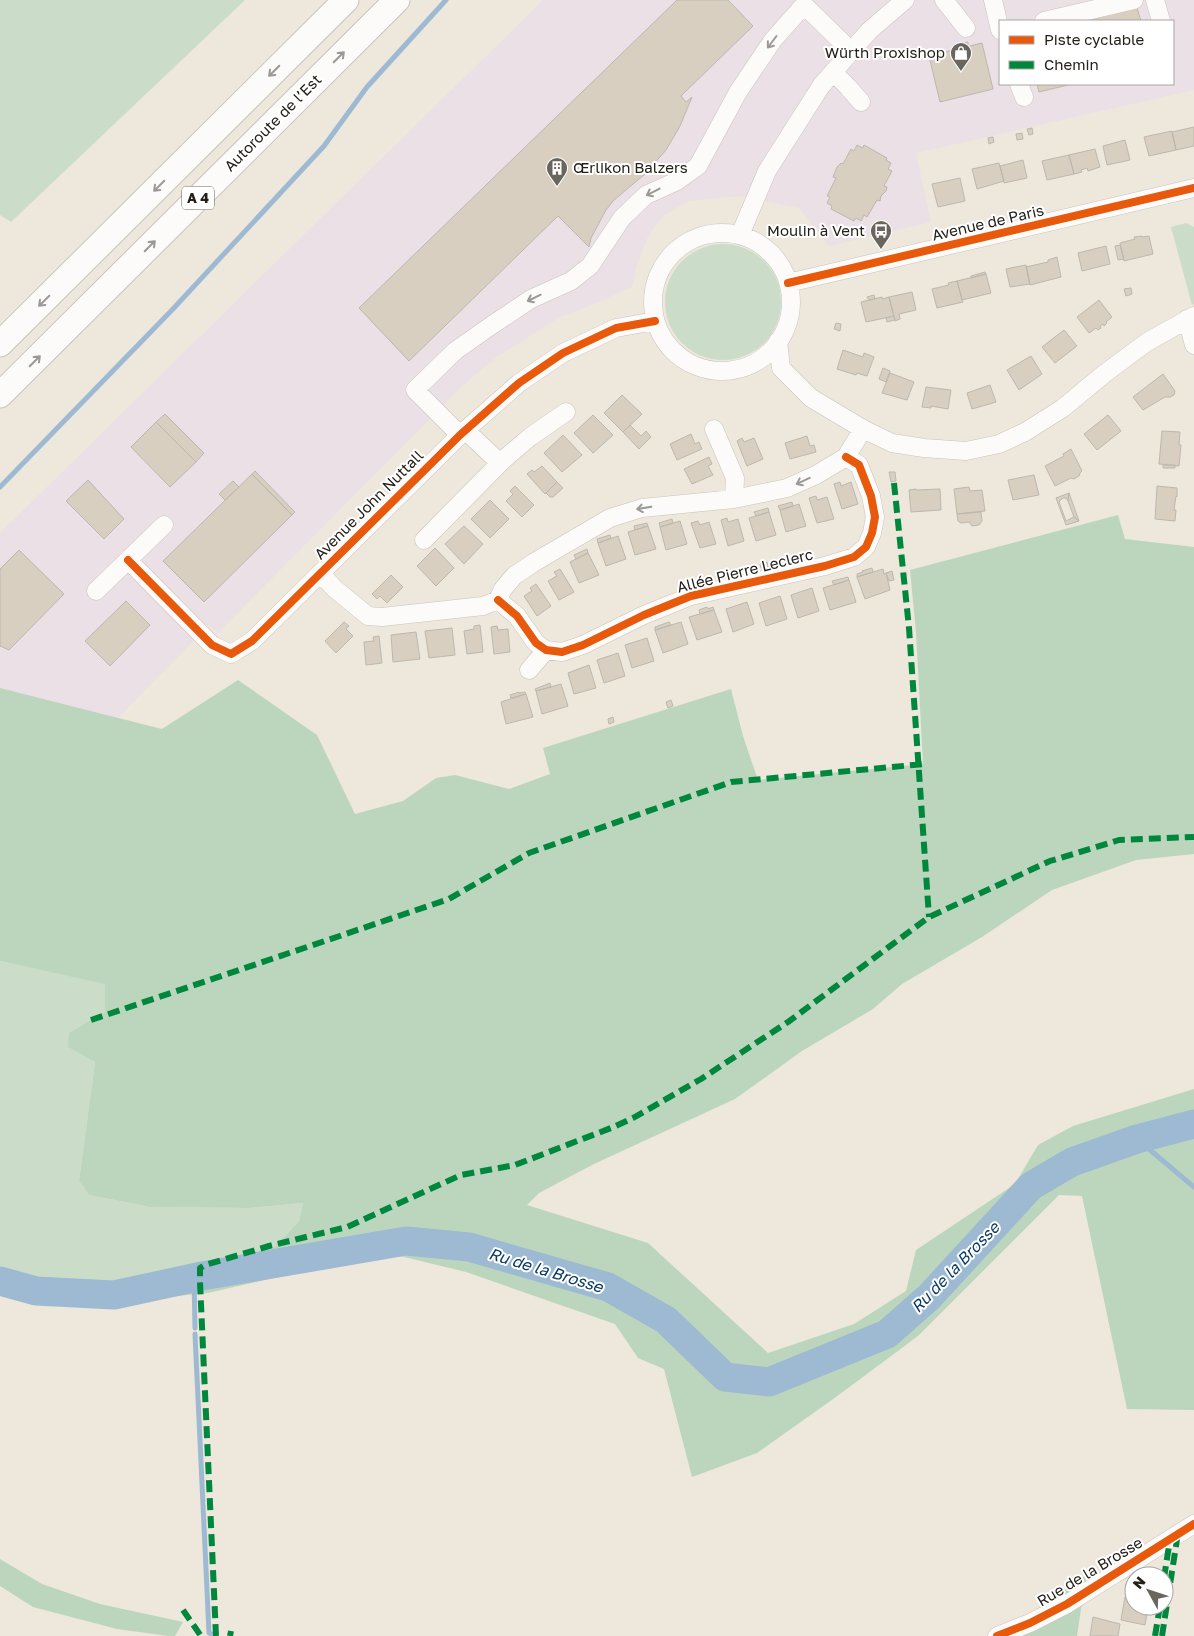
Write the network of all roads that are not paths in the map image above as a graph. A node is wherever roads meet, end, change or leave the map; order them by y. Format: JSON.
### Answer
{"nodes":[{"id":1,"x":346,"y":0,"type":"edge"},
{"id":2,"x":397,"y":0,"type":"edge"},
{"id":3,"x":906,"y":0,"type":"edge"},
{"id":4,"x":944,"y":0,"type":"edge"},
{"id":5,"x":993,"y":0,"type":"edge"},
{"id":6,"x":1134,"y":0,"type":"edge"},
{"id":7,"x":1155,"y":0,"type":"edge"},
{"id":8,"x":1048,"y":20,"type":"edge"},
{"id":9,"x":1161,"y":20,"type":"edge"},
{"id":10,"x":999,"y":26,"type":"edge"},
{"id":11,"x":966,"y":28,"type":"dead end"},
{"id":12,"x":852,"y":52,"type":"junction"},
{"id":13,"x":833,"y":72,"type":"junction"},
{"id":14,"x":861,"y":102,"type":"dead end"},
{"id":15,"x":1194,"y":188,"type":"edge"},
{"id":16,"x":740,"y":235,"type":"junction"},
{"id":17,"x":788,"y":284,"type":"junction"},
{"id":18,"x":1191,"y":317,"type":"edge"},
{"id":19,"x":656,"y":321,"type":"junction"},
{"id":20,"x":778,"y":341,"type":"junction"},
{"id":21,"x":0,"y":344,"type":"edge"},
{"id":22,"x":1194,"y":345,"type":"edge"},
{"id":23,"x":0,"y":395,"type":"edge"},
{"id":24,"x":566,"y":412,"type":"dead end"},
{"id":25,"x":714,"y":429,"type":"dead end"},
{"id":26,"x":863,"y":429,"type":"junction"},
{"id":27,"x":462,"y":432,"type":"junction"},
{"id":28,"x":846,"y":457,"type":"junction"},
{"id":29,"x":500,"y":463,"type":"junction"},
{"id":30,"x":734,"y":499,"type":"junction"},
{"id":31,"x":164,"y":525,"type":"dead end"},
{"id":32,"x":424,"y":540,"type":"dead end"},
{"id":33,"x":128,"y":560,"type":"junction"},
{"id":34,"x":320,"y":573,"type":"junction"},
{"id":35,"x":96,"y":592,"type":"dead end"},
{"id":36,"x":498,"y":600,"type":"junction"},
{"id":37,"x":546,"y":650,"type":"junction"},
{"id":38,"x":529,"y":670,"type":"dead end"},
{"id":39,"x":1194,"y":1524,"type":"edge"},
{"id":40,"x":997,"y":1636,"type":"edge"}],
"edges":[{"from":1,"to":21,"type":"highway","number":"A 4","one_way":true},
{"from":23,"to":2,"type":"highway","name":"Autoroute de l’Est","number":"A 4","one_way":true},
{"from":3,"to":12,"type":"street"},
{"from":4,"to":11,"type":"street"},
{"from":5,"to":10,"type":"street"},
{"from":6,"to":8,"type":"street"},
{"from":7,"to":9,"type":"street"},
{"from":12,"to":13,"type":"street"},
{"from":12,"to":27,"type":"street","one_way":true},
{"from":13,"to":14,"type":"street"},
{"from":13,"to":16,"type":"street"},
{"from":15,"to":17,"type":"street","name":"Avenue de Paris"},
{"from":16,"to":17,"type":"street"},
{"from":16,"to":19,"type":"street"},
{"from":17,"to":20,"type":"street"},
{"from":18,"to":22,"type":"street"},
{"from":18,"to":26,"type":"street"},
{"from":19,"to":20,"type":"street"},
{"from":19,"to":27,"type":"street","name":"Avenue John Nuttall"},
{"from":20,"to":26,"type":"street"},
{"from":24,"to":29,"type":"street"},
{"from":25,"to":30,"type":"street"},
{"from":26,"to":28,"type":"street"},
{"from":27,"to":29,"type":"street"},
{"from":27,"to":34,"type":"street","name":"Avenue John Nuttall"},
{"from":28,"to":30,"type":"street","one_way":true},
{"from":28,"to":37,"type":"street","name":"Allée Pierre Leclerc"},
{"from":29,"to":32,"type":"street"},
{"from":30,"to":36,"type":"street","one_way":true},
{"from":31,"to":33,"type":"street"},
{"from":33,"to":34,"type":"street","name":"Avenue John Nuttall"},
{"from":33,"to":35,"type":"street"},
{"from":34,"to":36,"type":"street"},
{"from":36,"to":37,"type":"street"},
{"from":37,"to":38,"type":"street"},
{"from":39,"to":40,"type":"street","name":"Rue de la Brosse"}]}
